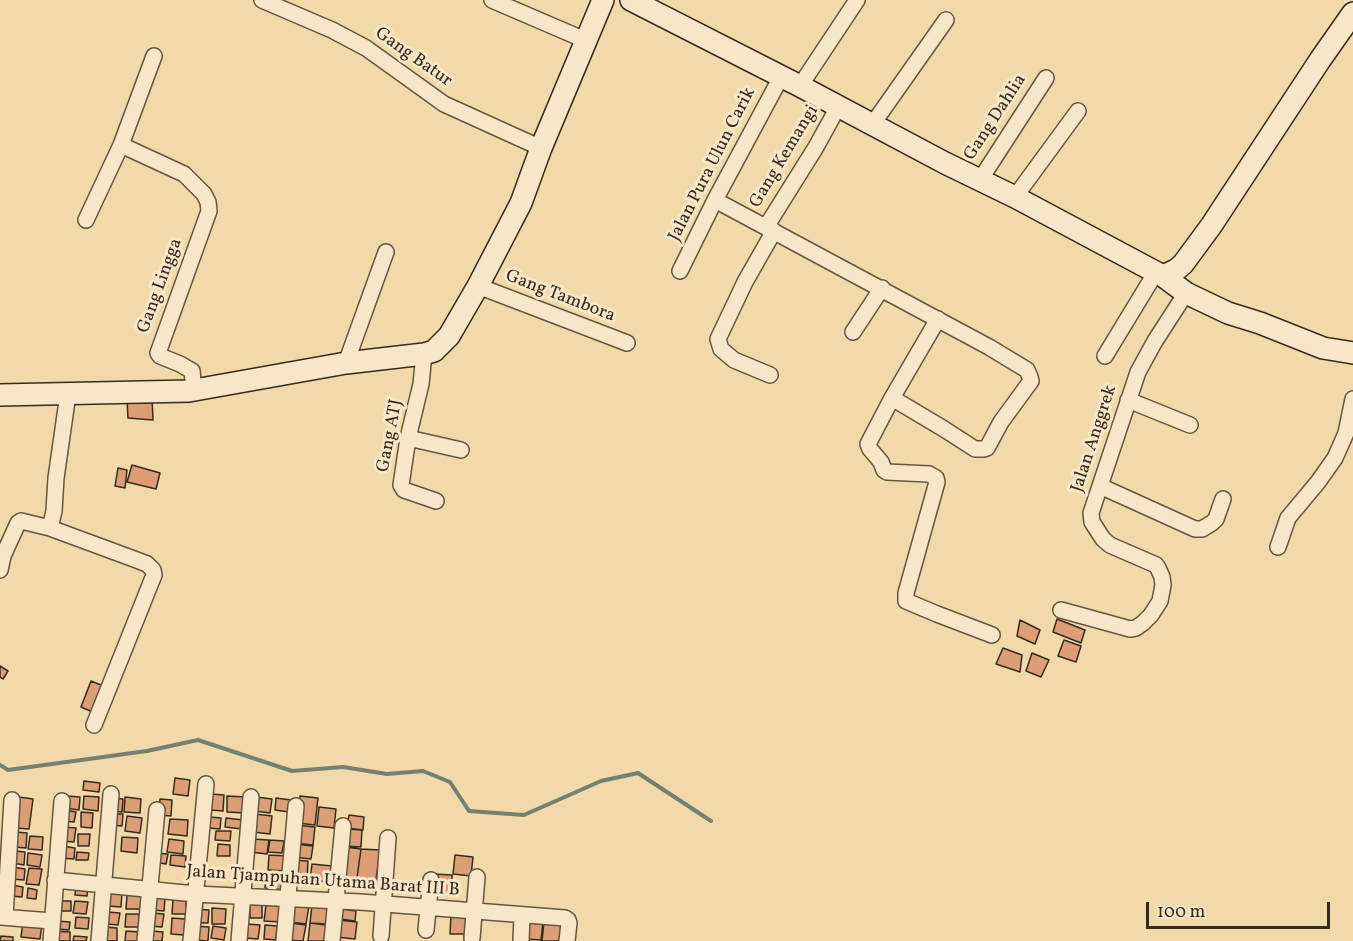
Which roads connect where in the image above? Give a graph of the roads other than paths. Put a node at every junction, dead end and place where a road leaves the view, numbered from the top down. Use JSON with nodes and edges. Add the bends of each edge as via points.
{"nodes":[{"id":1,"x":262,"y":0,"type":"edge"},
{"id":2,"x":492,"y":0,"type":"edge"},
{"id":3,"x":603,"y":0,"type":"edge"},
{"id":4,"x":631,"y":0,"type":"edge"},
{"id":5,"x":856,"y":0,"type":"edge"},
{"id":6,"x":1353,"y":13,"type":"edge"},
{"id":7,"x":946,"y":20,"type":"dead end"},
{"id":8,"x":585,"y":40,"type":"junction"},
{"id":9,"x":154,"y":56,"type":"dead end"},
{"id":10,"x":1046,"y":78,"type":"dead end"},
{"id":11,"x":790,"y":81,"type":"junction"},
{"id":12,"x":838,"y":107,"type":"junction"},
{"id":13,"x":1078,"y":111,"type":"dead end"},
{"id":14,"x":872,"y":125,"type":"junction"},
{"id":15,"x":121,"y":145,"type":"junction"},
{"id":16,"x":541,"y":148,"type":"junction"},
{"id":17,"x":980,"y":180,"type":"junction"},
{"id":18,"x":1015,"y":197,"type":"junction"},
{"id":19,"x":715,"y":200,"type":"junction"},
{"id":20,"x":86,"y":220,"type":"dead end"},
{"id":21,"x":770,"y":229,"type":"junction"},
{"id":22,"x":386,"y":252,"type":"dead end"},
{"id":23,"x":680,"y":271,"type":"dead end"},
{"id":24,"x":1159,"y":274,"type":"junction"},
{"id":25,"x":478,"y":286,"type":"junction"},
{"id":26,"x":882,"y":288,"type":"junction"},
{"id":27,"x":1186,"y":293,"type":"junction"},
{"id":28,"x":938,"y":319,"type":"junction"},
{"id":29,"x":854,"y":332,"type":"dead end"},
{"id":30,"x":627,"y":343,"type":"dead end"},
{"id":31,"x":1353,"y":352,"type":"edge"},
{"id":32,"x":424,"y":354,"type":"junction"},
{"id":33,"x":1105,"y":356,"type":"dead end"},
{"id":34,"x":348,"y":358,"type":"junction"},
{"id":35,"x":770,"y":375,"type":"dead end"},
{"id":36,"x":194,"y":390,"type":"junction"},
{"id":37,"x":69,"y":394,"type":"junction"},
{"id":38,"x":0,"y":395,"type":"edge"},
{"id":39,"x":892,"y":398,"type":"junction"},
{"id":40,"x":1353,"y":399,"type":"edge"},
{"id":41,"x":1128,"y":400,"type":"junction"},
{"id":42,"x":1190,"y":424,"type":"dead end"},
{"id":43,"x":408,"y":438,"type":"junction"},
{"id":44,"x":460,"y":450,"type":"dead end"},
{"id":45,"x":1100,"y":486,"type":"junction"},
{"id":46,"x":1223,"y":498,"type":"dead end"},
{"id":47,"x":436,"y":501,"type":"dead end"},
{"id":48,"x":50,"y":528,"type":"junction"},
{"id":49,"x":1278,"y":547,"type":"dead end"},
{"id":50,"x":0,"y":570,"type":"edge"},
{"id":51,"x":1061,"y":610,"type":"dead end"},
{"id":52,"x":992,"y":635,"type":"dead end"},
{"id":53,"x":94,"y":725,"type":"dead end"},
{"id":54,"x":206,"y":784,"type":"dead end"},
{"id":55,"x":111,"y":794,"type":"dead end"},
{"id":56,"x":251,"y":796,"type":"dead end"},
{"id":57,"x":12,"y":800,"type":"dead end"},
{"id":58,"x":62,"y":801,"type":"dead end"},
{"id":59,"x":296,"y":806,"type":"dead end"},
{"id":60,"x":157,"y":810,"type":"dead end"},
{"id":61,"x":343,"y":825,"type":"dead end"},
{"id":62,"x":388,"y":838,"type":"dead end"},
{"id":63,"x":477,"y":877,"type":"dead end"},
{"id":64,"x":55,"y":880,"type":"junction"},
{"id":65,"x":431,"y":880,"type":"dead end"},
{"id":66,"x":104,"y":884,"type":"junction"},
{"id":67,"x":149,"y":889,"type":"junction"},
{"id":68,"x":195,"y":894,"type":"junction"},
{"id":69,"x":242,"y":897,"type":"junction"},
{"id":70,"x":287,"y":899,"type":"junction"},
{"id":71,"x":337,"y":901,"type":"junction"},
{"id":72,"x":383,"y":904,"type":"junction"},
{"id":73,"x":428,"y":908,"type":"junction"},
{"id":74,"x":474,"y":912,"type":"junction"},
{"id":75,"x":522,"y":915,"type":"junction"},
{"id":76,"x":2,"y":917,"type":"edge"},
{"id":77,"x":52,"y":921,"type":"junction"},
{"id":78,"x":426,"y":930,"type":"dead end"},
{"id":79,"x":381,"y":936,"type":"dead end"},
{"id":80,"x":472,"y":938,"type":"dead end"},
{"id":81,"x":51,"y":941,"type":"edge"},
{"id":82,"x":99,"y":941,"type":"edge"},
{"id":83,"x":145,"y":941,"type":"edge"},
{"id":84,"x":191,"y":941,"type":"edge"},
{"id":85,"x":239,"y":941,"type":"edge"},
{"id":86,"x":284,"y":941,"type":"edge"},
{"id":87,"x":332,"y":941,"type":"edge"},
{"id":88,"x":521,"y":941,"type":"edge"},
{"id":89,"x":567,"y":941,"type":"edge"}],
"edges":[{"from":1,"to":16,"type":"street","name":"Gang Batur","via":[[366,48],[444,104]]},
{"from":2,"to":8,"type":"street"},
{"from":3,"to":8,"type":"street"},
{"from":4,"to":11,"type":"street"},
{"from":5,"to":11,"type":"street","name":"Jalan Pura Ulun Carik"},
{"from":6,"to":24,"type":"street","via":[[1183,264]]},
{"from":7,"to":14,"type":"street"},
{"from":8,"to":16,"type":"street"},
{"from":9,"to":15,"type":"street"},
{"from":10,"to":17,"type":"street","name":"Gang Dahlia"},
{"from":11,"to":12,"type":"street"},
{"from":11,"to":19,"type":"street","name":"Jalan Pura Ulun Carik"},
{"from":12,"to":14,"type":"street"},
{"from":12,"to":21,"type":"street","name":"Gang Kemangi"},
{"from":13,"to":18,"type":"street"},
{"from":14,"to":17,"type":"street"},
{"from":15,"to":20,"type":"street"},
{"from":15,"to":36,"type":"street","name":"Gang Lingga","via":[[184,174],[206,197],[209,211],[158,352],[192,370]]},
{"from":16,"to":25,"type":"street","via":[[521,203]]},
{"from":17,"to":18,"type":"street"},
{"from":18,"to":24,"type":"street"},
{"from":19,"to":21,"type":"street"},
{"from":19,"to":23,"type":"street","name":"Jalan Pura Ulun Carik"},
{"from":21,"to":26,"type":"street"},
{"from":21,"to":35,"type":"street","name":"Gang Kemangi","via":[[718,339],[721,349],[734,360]]},
{"from":22,"to":34,"type":"street"},
{"from":24,"to":27,"type":"street"},
{"from":24,"to":33,"type":"street"},
{"from":25,"to":30,"type":"street","name":"Gang Tambora"},
{"from":25,"to":32,"type":"street","via":[[448,336],[434,351]]},
{"from":26,"to":28,"type":"street"},
{"from":26,"to":29,"type":"street"},
{"from":27,"to":31,"type":"street","via":[[1323,348]]},
{"from":27,"to":41,"type":"street","name":"Jalan Anggrek","via":[[1138,372]]},
{"from":28,"to":39,"type":"street"},
{"from":28,"to":39,"type":"street","via":[[1022,367],[1030,381],[984,449],[975,449]]},
{"from":32,"to":34,"type":"street"},
{"from":32,"to":43,"type":"street","name":"Gang ATJ","via":[[422,384]]},
{"from":34,"to":36,"type":"street"},
{"from":36,"to":37,"type":"street"},
{"from":37,"to":38,"type":"street"},
{"from":37,"to":48,"type":"street"},
{"from":39,"to":52,"type":"street","via":[[868,441],[870,449],[887,472],[932,475],[937,482],[905,600]]},
{"from":40,"to":49,"type":"street","via":[[1346,433],[1335,458],[1287,518]]},
{"from":41,"to":42,"type":"street"},
{"from":41,"to":45,"type":"street","name":"Jalan Anggrek"},
{"from":43,"to":44,"type":"street"},
{"from":43,"to":47,"type":"street","name":"Gang ATJ","via":[[402,487]]},
{"from":45,"to":46,"type":"street","via":[[1195,529],[1202,529],[1216,519]]},
{"from":45,"to":51,"type":"street","name":"Jalan Anggrek","via":[[1092,522],[1110,545],[1156,565],[1163,585],[1160,601],[1143,623],[1130,629]]},
{"from":48,"to":50,"type":"street","via":[[18,522]]},
{"from":48,"to":53,"type":"street","via":[[147,564],[153,570]]},
{"from":54,"to":68,"type":"street"},
{"from":55,"to":66,"type":"street"},
{"from":56,"to":69,"type":"street"},
{"from":57,"to":76,"type":"street"},
{"from":58,"to":64,"type":"street"},
{"from":59,"to":70,"type":"street"},
{"from":60,"to":67,"type":"street"},
{"from":61,"to":71,"type":"street"},
{"from":62,"to":72,"type":"street"},
{"from":63,"to":74,"type":"street"},
{"from":64,"to":66,"type":"street","name":"Jalan Tjampuhan Utama Barat III B"},
{"from":64,"to":77,"type":"street"},
{"from":65,"to":73,"type":"street"},
{"from":66,"to":67,"type":"street","name":"Jalan Tjampuhan Utama Barat III B"},
{"from":66,"to":82,"type":"street"},
{"from":67,"to":68,"type":"street","name":"Jalan Tjampuhan Utama Barat III B"},
{"from":67,"to":83,"type":"street"},
{"from":68,"to":69,"type":"street","name":"Jalan Tjampuhan Utama Barat III B"},
{"from":68,"to":84,"type":"street"},
{"from":69,"to":70,"type":"street","name":"Jalan Tjampuhan Utama Barat III B"},
{"from":69,"to":85,"type":"street"},
{"from":70,"to":71,"type":"street","name":"Jalan Tjampuhan Utama Barat III B"},
{"from":70,"to":86,"type":"street"},
{"from":71,"to":72,"type":"street","name":"Jalan Tjampuhan Utama Barat III B"},
{"from":71,"to":87,"type":"street"},
{"from":72,"to":73,"type":"street","name":"Jalan Tjampuhan Utama Barat III B"},
{"from":72,"to":79,"type":"street"},
{"from":73,"to":74,"type":"street","name":"Jalan Tjampuhan Utama Barat III B"},
{"from":73,"to":78,"type":"street"},
{"from":74,"to":75,"type":"street","name":"Jalan Tjampuhan Utama Barat III B"},
{"from":74,"to":80,"type":"street"},
{"from":75,"to":88,"type":"street"},
{"from":75,"to":89,"type":"street","name":"Jalan Tjampuhan Utama Barat III B","via":[[565,918],[569,924]]},
{"from":76,"to":77,"type":"street"},
{"from":77,"to":81,"type":"street"}]}
